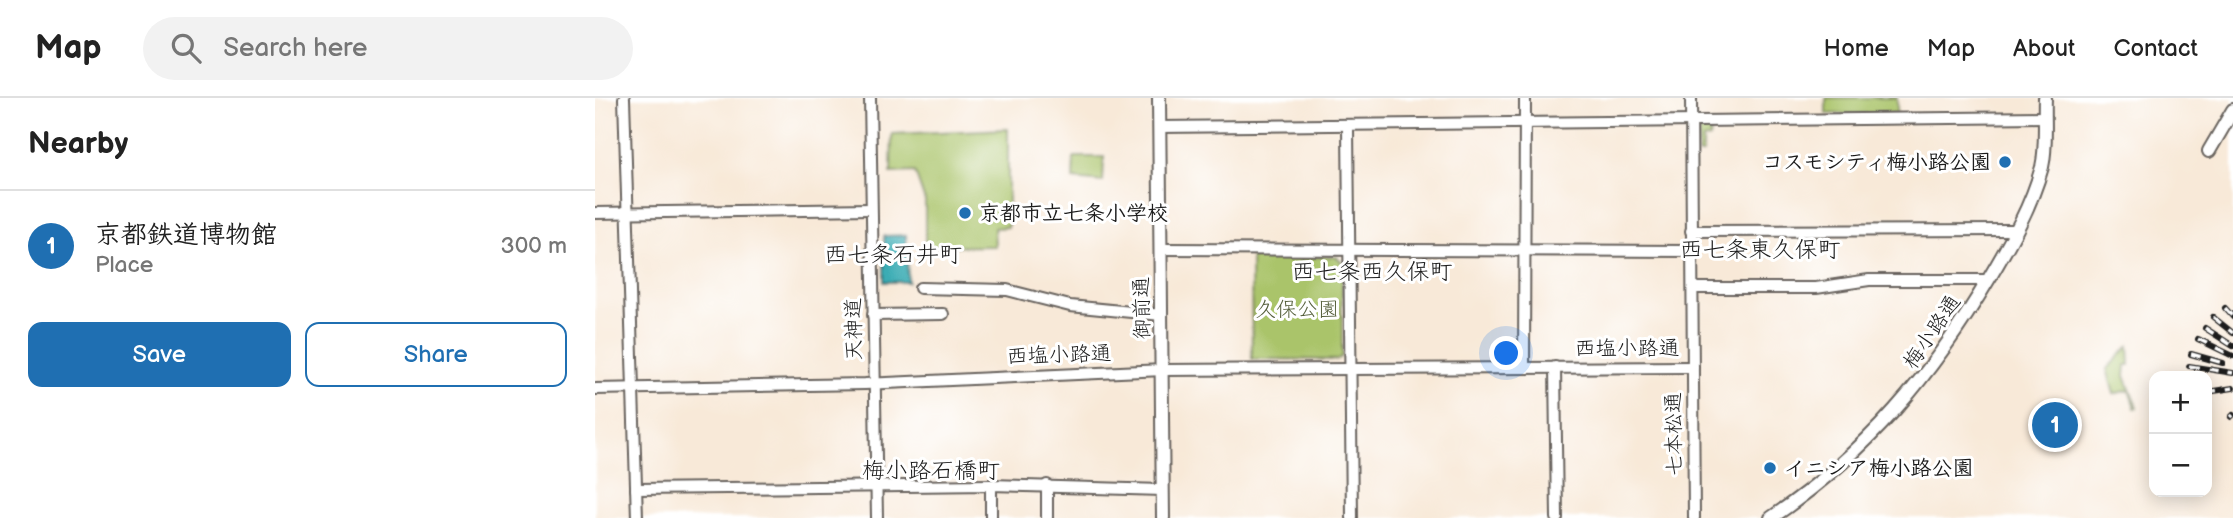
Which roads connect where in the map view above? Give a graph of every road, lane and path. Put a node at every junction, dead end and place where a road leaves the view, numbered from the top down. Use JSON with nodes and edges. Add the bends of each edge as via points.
{"nodes":[{"id":1,"x":625,"y":98,"type":"edge"},
{"id":2,"x":870,"y":98,"type":"edge"},
{"id":3,"x":1159,"y":98,"type":"edge"},
{"id":4,"x":1525,"y":98,"type":"edge"},
{"id":5,"x":1691,"y":98,"type":"edge"},
{"id":6,"x":2045,"y":98,"type":"edge"},
{"id":7,"x":2233,"y":110,"type":"edge"},
{"id":8,"x":2045,"y":117,"type":"junction"},
{"id":9,"x":1692,"y":121,"type":"junction"},
{"id":10,"x":1525,"y":125,"type":"junction"},
{"id":11,"x":1159,"y":127,"type":"junction"},
{"id":12,"x":1348,"y":127,"type":"junction"},
{"id":13,"x":2209,"y":151,"type":"dead end"},
{"id":14,"x":870,"y":209,"type":"junction"},
{"id":15,"x":627,"y":213,"type":"junction"},
{"id":16,"x":595,"y":214,"type":"edge"},
{"id":17,"x":2017,"y":230,"type":"junction"},
{"id":18,"x":1691,"y":231,"type":"junction"},
{"id":19,"x":1161,"y":250,"type":"junction"},
{"id":20,"x":1347,"y":251,"type":"junction"},
{"id":21,"x":1693,"y":251,"type":"junction"},
{"id":22,"x":1525,"y":252,"type":"junction"},
{"id":23,"x":1988,"y":280,"type":"junction"},
{"id":24,"x":920,"y":288,"type":"dead end"},
{"id":25,"x":1694,"y":288,"type":"junction"},
{"id":26,"x":943,"y":314,"type":"dead end"},
{"id":27,"x":873,"y":315,"type":"junction"},
{"id":28,"x":1162,"y":315,"type":"junction"},
{"id":29,"x":1524,"y":367,"type":"junction"},
{"id":30,"x":1555,"y":367,"type":"junction"},
{"id":31,"x":1693,"y":367,"type":"junction"},
{"id":32,"x":1353,"y":369,"type":"junction"},
{"id":33,"x":1163,"y":370,"type":"junction"},
{"id":34,"x":875,"y":384,"type":"junction"},
{"id":35,"x":633,"y":388,"type":"junction"},
{"id":36,"x":595,"y":389,"type":"edge"},
{"id":37,"x":876,"y":485,"type":"junction"},
{"id":38,"x":991,"y":485,"type":"junction"},
{"id":39,"x":1047,"y":485,"type":"junction"},
{"id":40,"x":636,"y":489,"type":"junction"},
{"id":41,"x":1163,"y":490,"type":"junction"},
{"id":42,"x":637,"y":518,"type":"edge"},
{"id":43,"x":877,"y":518,"type":"edge"},
{"id":44,"x":991,"y":518,"type":"edge"},
{"id":45,"x":1047,"y":518,"type":"edge"},
{"id":46,"x":1163,"y":518,"type":"edge"},
{"id":47,"x":1352,"y":518,"type":"edge"},
{"id":48,"x":1557,"y":518,"type":"edge"},
{"id":49,"x":1694,"y":518,"type":"edge"},
{"id":50,"x":1771,"y":518,"type":"edge"}],
"edges":[{"from":1,"to":15,"type":"street"},
{"from":2,"to":14,"type":"street","name":"天神道"},
{"from":3,"to":11,"type":"street","name":"御前通"},
{"from":4,"to":10,"type":"street"},
{"from":5,"to":9,"type":"street","name":"七本松通"},
{"from":6,"to":8,"type":"street","name":"梅小路通"},
{"from":7,"to":13,"type":"street"},
{"from":8,"to":9,"type":"street"},
{"from":8,"to":17,"type":"street","name":"梅小路通","via":[[2043,164]]},
{"from":9,"to":10,"type":"street"},
{"from":9,"to":18,"type":"street","name":"七本松通"},
{"from":10,"to":12,"type":"street"},
{"from":10,"to":22,"type":"street"},
{"from":11,"to":12,"type":"street"},
{"from":11,"to":19,"type":"street","name":"御前通"},
{"from":12,"to":20,"type":"street"},
{"from":14,"to":15,"type":"street"},
{"from":14,"to":27,"type":"street","name":"天神道"},
{"from":15,"to":16,"type":"street"},
{"from":15,"to":35,"type":"street"},
{"from":17,"to":18,"type":"street"},
{"from":17,"to":23,"type":"street","name":"梅小路通"},
{"from":18,"to":21,"type":"street","name":"七本松通"},
{"from":19,"to":20,"type":"street"},
{"from":19,"to":28,"type":"street","name":"御前通"},
{"from":20,"to":22,"type":"street"},
{"from":20,"to":32,"type":"street"},
{"from":21,"to":22,"type":"street"},
{"from":21,"to":25,"type":"street","name":"七本松通"},
{"from":22,"to":29,"type":"street"},
{"from":23,"to":25,"type":"street"},
{"from":23,"to":50,"type":"street","name":"梅小路通","via":[[1910,395],[1824,478]]},
{"from":24,"to":28,"type":"street","via":[[1007,290],[1070,306]]},
{"from":25,"to":31,"type":"street","name":"七本松通"},
{"from":26,"to":27,"type":"street"},
{"from":27,"to":34,"type":"street","name":"天神道"},
{"from":28,"to":33,"type":"street","name":"御前通"},
{"from":29,"to":30,"type":"street","name":"西塩小路通"},
{"from":29,"to":32,"type":"street","name":"西塩小路通"},
{"from":30,"to":31,"type":"street","name":"西塩小路通"},
{"from":30,"to":48,"type":"street"},
{"from":31,"to":49,"type":"street","name":"七本松通"},
{"from":32,"to":33,"type":"street","name":"西塩小路通"},
{"from":32,"to":47,"type":"street"},
{"from":33,"to":34,"type":"street","name":"西塩小路通"},
{"from":33,"to":41,"type":"street","name":"御前通"},
{"from":34,"to":35,"type":"street","name":"西塩小路通"},
{"from":34,"to":37,"type":"street","name":"天神道"},
{"from":35,"to":36,"type":"street","name":"西塩小路通"},
{"from":35,"to":40,"type":"street"},
{"from":37,"to":38,"type":"street"},
{"from":37,"to":40,"type":"street"},
{"from":37,"to":43,"type":"street","name":"天神道"},
{"from":38,"to":39,"type":"street"},
{"from":38,"to":44,"type":"street"},
{"from":39,"to":41,"type":"street"},
{"from":39,"to":45,"type":"street"},
{"from":40,"to":42,"type":"street"},
{"from":41,"to":46,"type":"street","name":"御前通"}]}
